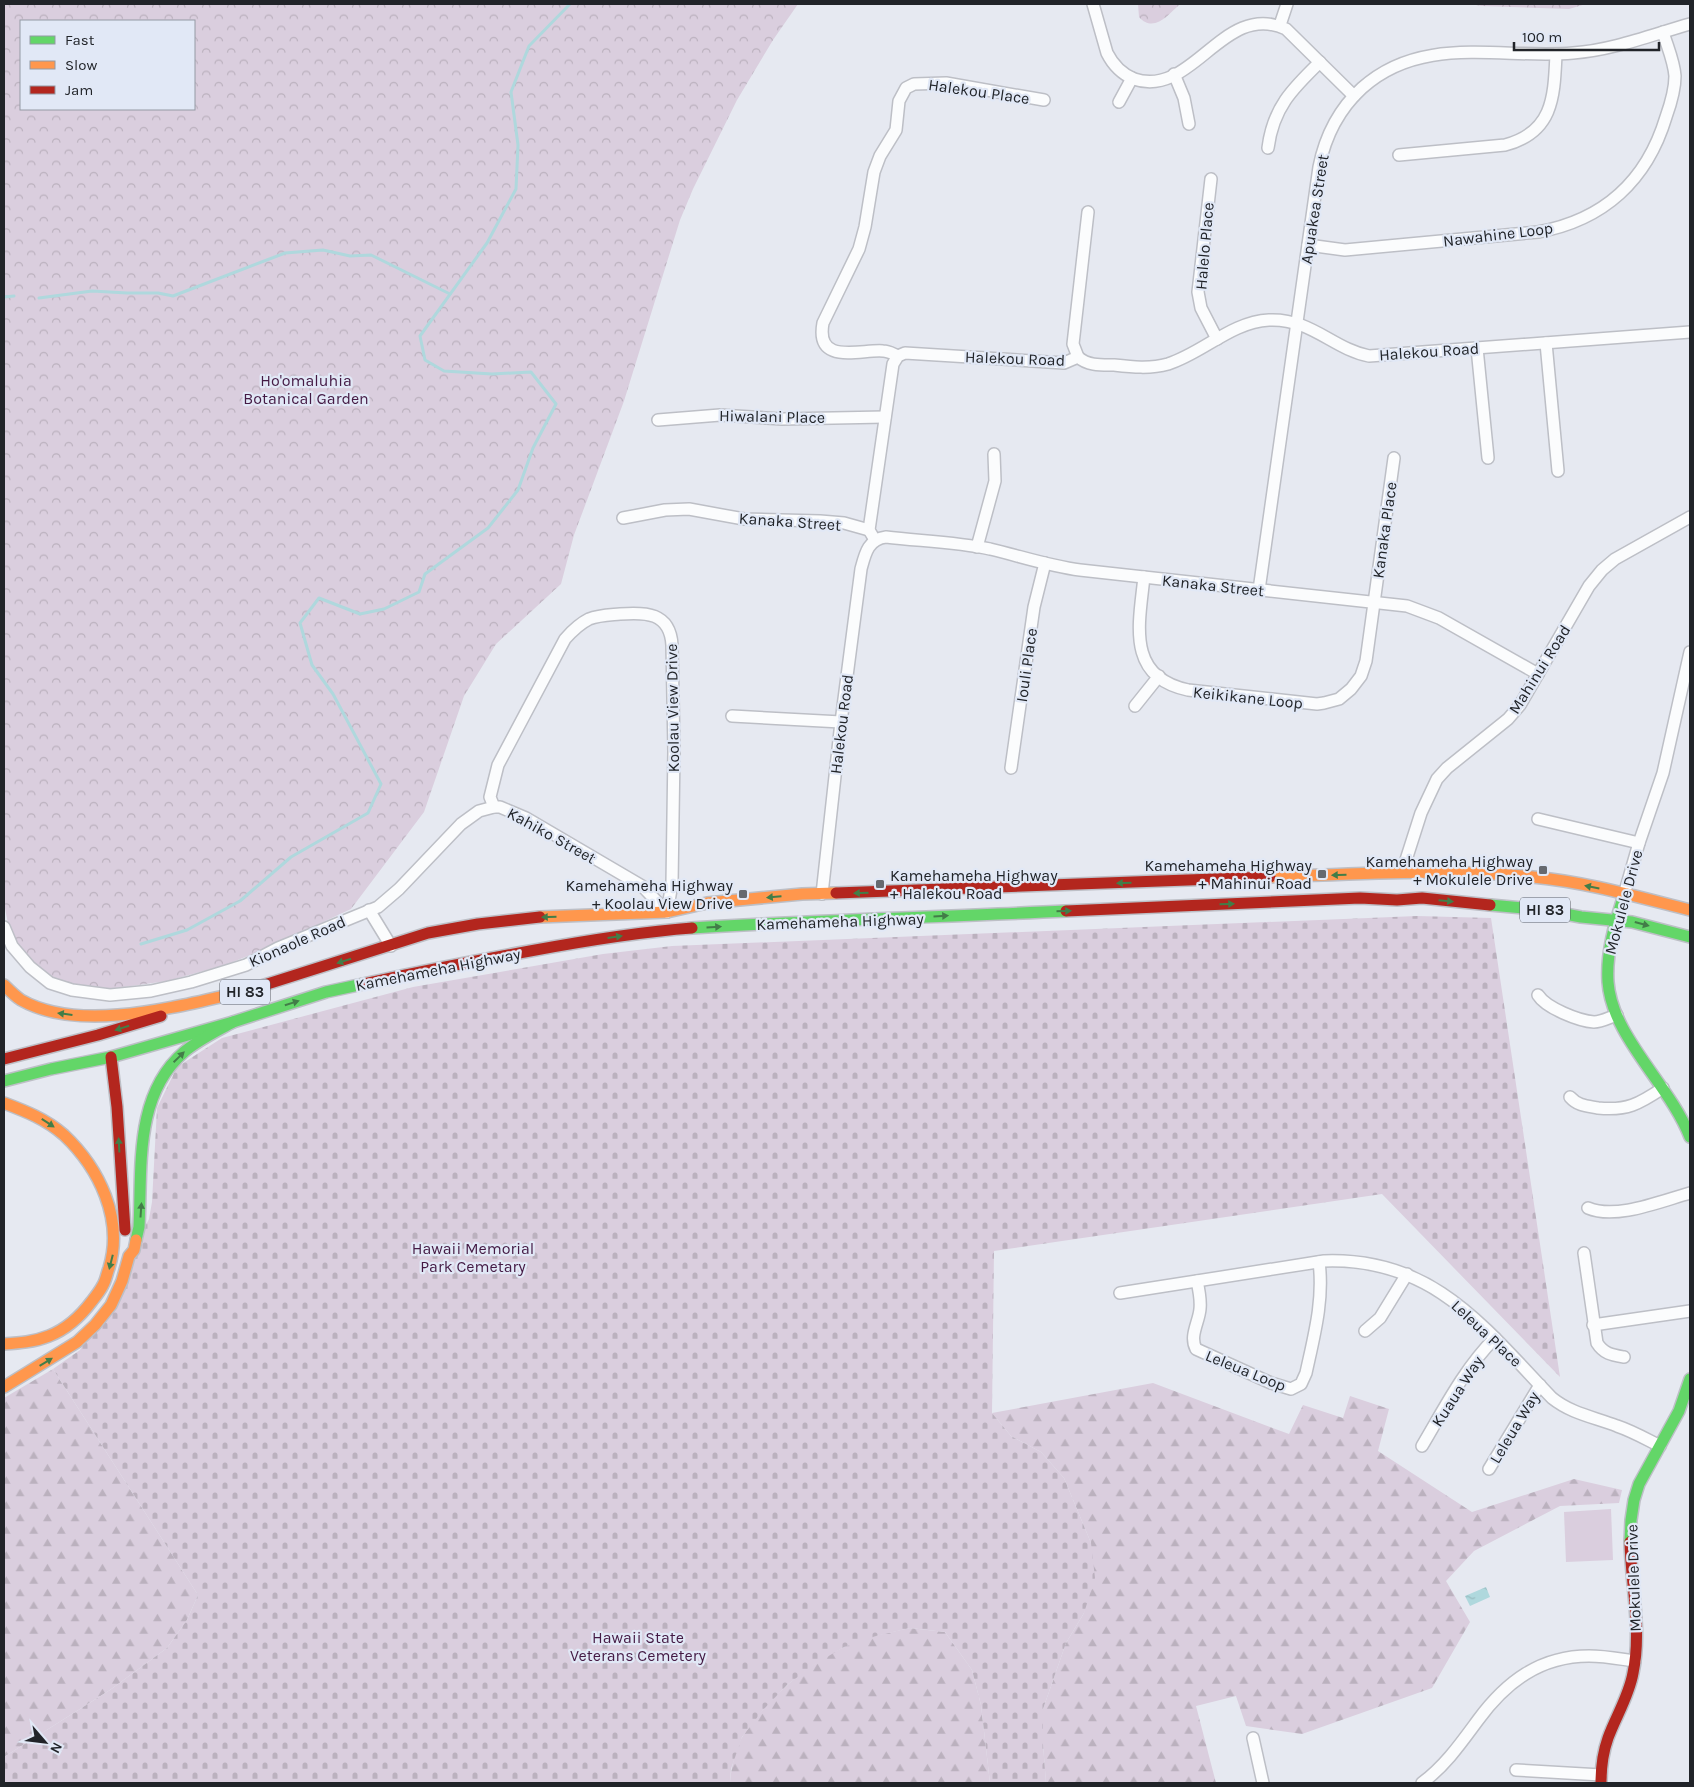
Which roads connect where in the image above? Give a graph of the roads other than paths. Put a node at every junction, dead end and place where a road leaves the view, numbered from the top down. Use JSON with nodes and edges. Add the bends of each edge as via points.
{"nodes":[{"id":1,"x":1093,"y":4,"type":"edge"},
{"id":2,"x":1287,"y":4,"type":"edge"},
{"id":3,"x":1690,"y":24,"type":"edge"},
{"id":4,"x":1280,"y":25,"type":"junction"},
{"id":5,"x":1662,"y":32,"type":"junction"},
{"id":6,"x":1556,"y":54,"type":"junction"},
{"id":7,"x":1320,"y":62,"type":"junction"},
{"id":8,"x":1174,"y":74,"type":"junction"},
{"id":9,"x":1132,"y":78,"type":"junction"},
{"id":10,"x":1354,"y":96,"type":"junction"},
{"id":11,"x":1044,"y":100,"type":"dead end"},
{"id":12,"x":1119,"y":102,"type":"dead end"},
{"id":13,"x":1188,"y":124,"type":"dead end"},
{"id":14,"x":1268,"y":148,"type":"dead end"},
{"id":15,"x":1399,"y":155,"type":"dead end"},
{"id":16,"x":1211,"y":179,"type":"dead end"},
{"id":17,"x":1088,"y":212,"type":"dead end"},
{"id":18,"x":1308,"y":245,"type":"junction"},
{"id":19,"x":1297,"y":323,"type":"junction"},
{"id":20,"x":1690,"y":332,"type":"edge"},
{"id":21,"x":1217,"y":339,"type":"junction"},
{"id":22,"x":1546,"y":343,"type":"junction"},
{"id":23,"x":1477,"y":348,"type":"junction"},
{"id":24,"x":898,"y":356,"type":"junction"},
{"id":25,"x":1078,"y":357,"type":"junction"},
{"id":26,"x":885,"y":417,"type":"junction"},
{"id":27,"x":658,"y":420,"type":"dead end"},
{"id":28,"x":994,"y":454,"type":"dead end"},
{"id":29,"x":1394,"y":458,"type":"dead end"},
{"id":30,"x":1488,"y":458,"type":"dead end"},
{"id":31,"x":1558,"y":470,"type":"dead end"},
{"id":32,"x":1690,"y":517,"type":"edge"},
{"id":33,"x":623,"y":518,"type":"dead end"},
{"id":34,"x":869,"y":530,"type":"junction"},
{"id":35,"x":875,"y":540,"type":"junction"},
{"id":36,"x":977,"y":547,"type":"junction"},
{"id":37,"x":1045,"y":564,"type":"junction"},
{"id":38,"x":1144,"y":577,"type":"junction"},
{"id":39,"x":1259,"y":590,"type":"junction"},
{"id":40,"x":1374,"y":602,"type":"junction"},
{"id":41,"x":1690,"y":652,"type":"edge"},
{"id":42,"x":1538,"y":674,"type":"junction"},
{"id":43,"x":1158,"y":676,"type":"junction"},
{"id":44,"x":1135,"y":706,"type":"dead end"},
{"id":45,"x":732,"y":716,"type":"dead end"},
{"id":46,"x":840,"y":722,"type":"junction"},
{"id":47,"x":1011,"y":768,"type":"dead end"},
{"id":48,"x":494,"y":807,"type":"junction"},
{"id":49,"x":1538,"y":819,"type":"dead end"},
{"id":50,"x":1639,"y":843,"type":"junction"},
{"id":51,"x":1401,"y":886,"type":"junction"},
{"id":52,"x":1624,"y":895,"type":"junction"},
{"id":53,"x":1015,"y":900,"type":"junction"},
{"id":54,"x":822,"y":908,"type":"junction"},
{"id":55,"x":369,"y":910,"type":"junction"},
{"id":56,"x":1690,"y":910,"type":"edge"},
{"id":57,"x":667,"y":912,"type":"junction"},
{"id":58,"x":1616,"y":920,"type":"junction"},
{"id":59,"x":4,"y":928,"type":"edge"},
{"id":60,"x":665,"y":930,"type":"junction"},
{"id":61,"x":1690,"y":937,"type":"edge"},
{"id":62,"x":393,"y":961,"type":"junction"},
{"id":63,"x":4,"y":985,"type":"edge"},
{"id":64,"x":251,"y":990,"type":"junction"},
{"id":65,"x":1538,"y":995,"type":"dead end"},
{"id":66,"x":1617,"y":1014,"type":"junction"},
{"id":67,"x":233,"y":1022,"type":"junction"},
{"id":68,"x":104,"y":1046,"type":"junction"},
{"id":69,"x":4,"y":1059,"type":"edge"},
{"id":70,"x":4,"y":1081,"type":"edge"},
{"id":71,"x":1663,"y":1088,"type":"junction"},
{"id":72,"x":1570,"y":1096,"type":"dead end"},
{"id":73,"x":4,"y":1103,"type":"edge"},
{"id":74,"x":1690,"y":1137,"type":"edge"},
{"id":75,"x":1690,"y":1193,"type":"edge"},
{"id":76,"x":1588,"y":1208,"type":"dead end"},
{"id":77,"x":1584,"y":1253,"type":"dead end"},
{"id":78,"x":129,"y":1256,"type":"junction"},
{"id":79,"x":1319,"y":1262,"type":"junction"},
{"id":80,"x":1407,"y":1274,"type":"junction"},
{"id":81,"x":1197,"y":1281,"type":"junction"},
{"id":82,"x":1120,"y":1293,"type":"dead end"},
{"id":83,"x":1690,"y":1311,"type":"edge"},
{"id":84,"x":1593,"y":1325,"type":"junction"},
{"id":85,"x":1365,"y":1331,"type":"dead end"},
{"id":86,"x":1495,"y":1338,"type":"junction"},
{"id":87,"x":4,"y":1344,"type":"edge"},
{"id":88,"x":1624,"y":1357,"type":"dead end"},
{"id":89,"x":1690,"y":1379,"type":"edge"},
{"id":90,"x":1540,"y":1385,"type":"junction"},
{"id":91,"x":4,"y":1387,"type":"edge"},
{"id":92,"x":1422,"y":1446,"type":"dead end"},
{"id":93,"x":1660,"y":1446,"type":"junction"},
{"id":94,"x":1489,"y":1469,"type":"dead end"},
{"id":95,"x":1635,"y":1661,"type":"junction"},
{"id":96,"x":1253,"y":1738,"type":"dead end"},
{"id":97,"x":1516,"y":1770,"type":"dead end"},
{"id":98,"x":1601,"y":1779,"type":"edge"},
{"id":99,"x":1263,"y":1783,"type":"edge"},
{"id":100,"x":1422,"y":1783,"type":"edge"}],
"edges":[{"from":1,"to":9,"type":"street","via":[[1107,54],[1115,66]]},
{"from":2,"to":4,"type":"street"},
{"from":3,"to":5,"type":"street","name":"Apuakea Street"},
{"from":4,"to":7,"type":"street"},
{"from":4,"to":8,"type":"street","via":[[1260,20],[1240,24]]},
{"from":5,"to":6,"type":"street","name":"Apuakea Street","via":[[1602,49]]},
{"from":5,"to":18,"type":"street","name":"Nawahine Loop","via":[[1675,76],[1674,91],[1662,129],[1638,175],[1599,210],[1570,224],[1538,232],[1345,250]]},
{"from":6,"to":10,"type":"street","name":"Apuakea Street","via":[[1450,53],[1424,56],[1388,69]]},
{"from":6,"to":15,"type":"street","via":[[1550,107],[1541,123],[1528,135],[1504,145]]},
{"from":7,"to":10,"type":"street"},
{"from":7,"to":14,"type":"street","via":[[1283,102],[1273,124]]},
{"from":8,"to":9,"type":"street","via":[[1154,81]]},
{"from":8,"to":13,"type":"street","via":[[1184,98]]},
{"from":9,"to":12,"type":"street"},
{"from":10,"to":18,"type":"street","name":"Apuakea Street","via":[[1332,127],[1322,153]]},
{"from":11,"to":24,"type":"street","name":"Halekou Place","via":[[934,82],[914,84],[903,92],[896,130],[874,172],[859,249],[822,329],[824,340],[834,351],[882,350]]},
{"from":16,"to":21,"type":"street","name":"Halelo Place","via":[[1198,292],[1201,308]]},
{"from":17,"to":25,"type":"street","via":[[1073,344]]},
{"from":18,"to":19,"type":"street","name":"Apuakea Street"},
{"from":19,"to":21,"type":"street","name":"Halekou Road","via":[[1279,320],[1258,322]]},
{"from":19,"to":23,"type":"street","name":"Halekou Road","via":[[1369,356]]},
{"from":19,"to":39,"type":"street","name":"Apuakea Street"},
{"from":20,"to":22,"type":"street","name":"Halekou Road"},
{"from":21,"to":25,"type":"street","name":"Halekou Road","via":[[1179,359],[1153,367],[1089,364]]},
{"from":22,"to":23,"type":"street","name":"Halekou Road"},
{"from":22,"to":31,"type":"street"},
{"from":23,"to":30,"type":"street"},
{"from":24,"to":25,"type":"street","name":"Halekou Road","via":[[908,353],[1064,362]]},
{"from":24,"to":26,"type":"street","via":[[893,364]]},
{"from":26,"to":27,"type":"street","name":"Hiwalani Place","via":[[782,419],[699,415]]},
{"from":26,"to":34,"type":"street"},
{"from":28,"to":36,"type":"street","via":[[995,480]]},
{"from":29,"to":40,"type":"street","name":"Kanaka Place"},
{"from":32,"to":42,"type":"street","name":"Mahinui Road","via":[[1615,559],[1602,570],[1589,586]]},
{"from":33,"to":34,"type":"street","name":"Kanaka Street","via":[[689,509],[744,519],[844,523]]},
{"from":34,"to":35,"type":"street"},
{"from":35,"to":36,"type":"street","name":"Kanaka Street","via":[[886,537]]},
{"from":35,"to":46,"type":"street","name":"Halekou Road","via":[[868,547],[861,569]]},
{"from":36,"to":37,"type":"street","name":"Kanaka Street"},
{"from":37,"to":38,"type":"street","name":"Kanaka Street"},
{"from":37,"to":47,"type":"street","name":"Iouli Place","via":[[1034,607]]},
{"from":38,"to":39,"type":"street","name":"Kanaka Street"},
{"from":38,"to":43,"type":"street","name":"Keikikane Loop","via":[[1139,638],[1146,661]]},
{"from":39,"to":40,"type":"street","name":"Kanaka Street"},
{"from":40,"to":42,"type":"street","name":"Kanaka Street","via":[[1407,606],[1429,614]]},
{"from":40,"to":43,"type":"street","name":"Keikikane Loop","via":[[1361,676],[1345,694],[1332,701],[1317,704],[1188,690],[1171,685]]},
{"from":41,"to":50,"type":"street","name":"Mokulele Drive","via":[[1663,773]]},
{"from":42,"to":51,"type":"street","name":"Mahinui Road","via":[[1515,712],[1437,779],[1421,813]]},
{"from":43,"to":44,"type":"street"},
{"from":45,"to":46,"type":"street"},
{"from":46,"to":54,"type":"street","name":"Halekou Road"},
{"from":48,"to":55,"type":"street","name":"Kahiko Street","via":[[479,811],[461,824],[392,896]]},
{"from":48,"to":57,"type":"street","name":"Kahiko Street","via":[[526,818],[642,886]]},
{"from":48,"to":57,"type":"street","name":"Koolau View Drive","via":[[490,797],[498,765],[570,632],[597,616],[638,613],[655,616],[664,623],[672,639],[672,884]]},
{"from":49,"to":50,"type":"street"},
{"from":50,"to":52,"type":"street","name":"Mokulele Drive"},
{"from":52,"to":51,"type":"main road","number":"HI 83","one_way":true,"via":[[1550,879],[1498,875]]},
{"from":51,"to":53,"type":"main road","number":"HI 83","one_way":true},
{"from":53,"to":51,"type":"main road","name":"Kamehameha Highway","number":"HI 83","one_way":true,"via":[[1360,898]]},
{"from":51,"to":58,"type":"main road","name":"Kamehameha Highway","number":"HI 83","one_way":true,"via":[[1422,898]]},
{"from":52,"to":56,"type":"main road","number":"HI 83"},
{"from":52,"to":58,"type":"main road","name":"Mokulele Drive"},
{"from":53,"to":54,"type":"main road","number":"HI 83","one_way":true},
{"from":54,"to":53,"type":"main road","name":"Kamehameha Highway","number":"HI 83","one_way":true},
{"from":54,"to":57,"type":"main road","number":"HI 83","one_way":true,"via":[[802,894],[708,903]]},
{"from":60,"to":54,"type":"main road","name":"Kamehameha Highway","number":"HI 83","one_way":true,"via":[[766,923]]},
{"from":55,"to":59,"type":"street","name":"Kionaole Road","via":[[246,965],[151,991],[110,995],[72,990],[50,982],[30,967],[12,946]]},
{"from":55,"to":62,"type":"street"},
{"from":57,"to":60,"type":"main road"},
{"from":57,"to":62,"type":"main road","name":"Kamehameha Highway","number":"HI 83","one_way":true,"via":[[533,917],[478,924],[428,934]]},
{"from":58,"to":61,"type":"main road","name":"Kamehameha Highway","number":"HI 83","one_way":true},
{"from":58,"to":66,"type":"main road","name":"Mokulele Drive","via":[[1607,974]]},
{"from":62,"to":60,"type":"main road","name":"Kamehameha Highway","number":"HI 83","one_way":true},
{"from":62,"to":64,"type":"main road","name":"Kamehameha Highway","number":"HI 83","one_way":true},
{"from":67,"to":62,"type":"main road","name":"Kamehameha Highway","number":"HI 83","one_way":true,"via":[[326,992]]},
{"from":64,"to":63,"type":"main road","one_way":true,"via":[[105,1016],[46,1011],[22,1001]]},
{"from":64,"to":68,"type":"main road","name":"Kamehameha Highway","number":"HI 83","one_way":true},
{"from":65,"to":66,"type":"street","via":[[1552,1008],[1588,1021],[1599,1021]]},
{"from":66,"to":71,"type":"main road","name":"Mokulele Drive"},
{"from":67,"to":68,"type":"main road","name":"Kamehameha Highway","number":"HI 83"},
{"from":78,"to":67,"type":"main road","one_way":true,"via":[[134,1250],[139,1227],[144,1127],[154,1092],[168,1068],[184,1052]]},
{"from":68,"to":69,"type":"main road","name":"Kamehameha Highway","number":"HI 83"},
{"from":68,"to":70,"type":"main road","name":"Kamehameha Highway","number":"HI 83","via":[[52,1069]]},
{"from":78,"to":68,"type":"main road","one_way":true,"via":[[124,1249],[117,1108]]},
{"from":71,"to":72,"type":"street","via":[[1640,1103],[1619,1109],[1585,1106]]},
{"from":71,"to":74,"type":"main road","name":"Mokulele Drive"},
{"from":73,"to":87,"type":"main road","one_way":true,"via":[[44,1120],[83,1155],[98,1178],[114,1229],[113,1254],[106,1278],[95,1299],[78,1317],[42,1338]]},
{"from":75,"to":76,"type":"street","via":[[1619,1211],[1602,1212]]},
{"from":77,"to":84,"type":"street"},
{"from":91,"to":78,"type":"main road","one_way":true,"via":[[67,1349],[95,1325],[117,1293]]},
{"from":79,"to":80,"type":"street","name":"Leleua Place","via":[[1357,1262]]},
{"from":79,"to":81,"type":"street","name":"Leleua Place"},
{"from":79,"to":81,"type":"street","name":"Leleua Loop","via":[[1320,1302],[1306,1373],[1301,1384],[1291,1389],[1196,1349],[1193,1337],[1201,1305]]},
{"from":80,"to":85,"type":"street","via":[[1380,1318]]},
{"from":80,"to":86,"type":"street","name":"Leleua Place","via":[[1455,1301]]},
{"from":81,"to":82,"type":"street","name":"Leleua Place"},
{"from":83,"to":84,"type":"street"},
{"from":84,"to":88,"type":"street","via":[[1602,1350]]},
{"from":86,"to":90,"type":"street","name":"Leleua Place"},
{"from":86,"to":92,"type":"street","name":"Kuaua Way","via":[[1461,1380]]},
{"from":89,"to":93,"type":"main road","name":"Mokulele Drive","via":[[1680,1410]]},
{"from":90,"to":93,"type":"street","name":"Leleua Place","via":[[1569,1410],[1617,1426]]},
{"from":90,"to":94,"type":"street","name":"Leleua Way"},
{"from":93,"to":95,"type":"main road","name":"Mokulele Drive","via":[[1642,1477],[1632,1512],[1630,1538]]},
{"from":95,"to":98,"type":"main road","name":"Mokulele Drive","via":[[1630,1688],[1607,1743]]},
{"from":95,"to":100,"type":"street","via":[[1601,1656],[1574,1657],[1526,1673],[1496,1697],[1451,1756]]},
{"from":96,"to":99,"type":"street"},
{"from":97,"to":98,"type":"street"}]}
